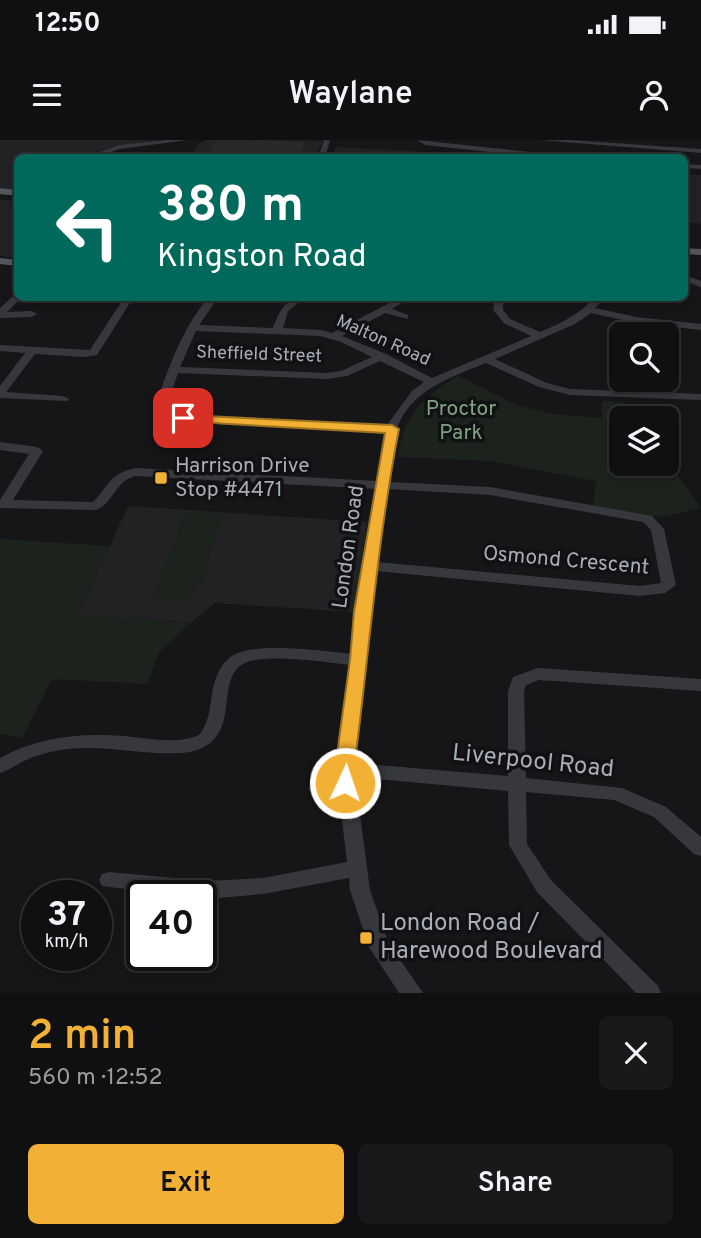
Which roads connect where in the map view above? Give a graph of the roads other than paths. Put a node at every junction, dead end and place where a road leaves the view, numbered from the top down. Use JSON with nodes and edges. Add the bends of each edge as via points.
{"nodes":[{"id":1,"x":185,"y":140,"type":"edge"},
{"id":2,"x":420,"y":140,"type":"edge"},
{"id":3,"x":542,"y":140,"type":"edge"},
{"id":4,"x":605,"y":142,"type":"edge"},
{"id":5,"x":701,"y":151,"type":"edge"},
{"id":6,"x":97,"y":154,"type":"edge"},
{"id":7,"x":530,"y":154,"type":"edge"},
{"id":8,"x":690,"y":279,"type":"dead end"},
{"id":9,"x":701,"y":285,"type":"edge"},
{"id":10,"x":14,"y":299,"type":"edge"},
{"id":11,"x":126,"y":301,"type":"edge"},
{"id":12,"x":211,"y":301,"type":"edge"},
{"id":13,"x":296,"y":301,"type":"edge"},
{"id":14,"x":399,"y":301,"type":"edge"},
{"id":15,"x":499,"y":301,"type":"edge"},
{"id":16,"x":596,"y":301,"type":"edge"},
{"id":17,"x":383,"y":309,"type":"junction"},
{"id":18,"x":589,"y":310,"type":"junction"},
{"id":19,"x":32,"y":314,"type":"dead end"},
{"id":20,"x":0,"y":315,"type":"edge"},
{"id":21,"x":405,"y":317,"type":"dead end"},
{"id":22,"x":701,"y":327,"type":"edge"},
{"id":23,"x":194,"y":328,"type":"junction"},
{"id":24,"x":277,"y":331,"type":"junction"},
{"id":25,"x":334,"y":336,"type":"junction"},
{"id":26,"x":540,"y":336,"type":"junction"},
{"id":27,"x":0,"y":348,"type":"edge"},
{"id":28,"x":32,"y":351,"type":"junction"},
{"id":29,"x":382,"y":356,"type":"junction"},
{"id":30,"x":485,"y":358,"type":"junction"},
{"id":31,"x":173,"y":370,"type":"junction"},
{"id":32,"x":432,"y":382,"type":"junction"},
{"id":33,"x":633,"y":392,"type":"edge"},
{"id":34,"x":0,"y":394,"type":"edge"},
{"id":35,"x":633,"y":395,"type":"junction"},
{"id":36,"x":701,"y":397,"type":"edge"},
{"id":37,"x":63,"y":399,"type":"dead end"},
{"id":38,"x":392,"y":429,"type":"junction"},
{"id":39,"x":0,"y":446,"type":"edge"},
{"id":40,"x":381,"y":487,"type":"junction"},
{"id":41,"x":2,"y":504,"type":"edge"},
{"id":42,"x":370,"y":566,"type":"junction"},
{"id":43,"x":359,"y":660,"type":"junction"},
{"id":44,"x":701,"y":685,"type":"edge"},
{"id":45,"x":0,"y":766,"type":"edge"},
{"id":46,"x":345,"y":769,"type":"junction"},
{"id":47,"x":518,"y":784,"type":"junction"},
{"id":48,"x":700,"y":844,"type":"edge"},
{"id":49,"x":357,"y":868,"type":"junction"},
{"id":50,"x":112,"y":880,"type":"edge"},
{"id":51,"x":407,"y":991,"type":"edge"},
{"id":52,"x":650,"y":993,"type":"edge"}],
"edges":[{"from":1,"to":6,"type":"street"},
{"from":2,"to":7,"type":"street"},
{"from":3,"to":4,"type":"street"},
{"from":4,"to":5,"type":"street"},
{"from":8,"to":9,"type":"street"},
{"from":10,"to":20,"type":"street"},
{"from":11,"to":28,"type":"street","via":[[93,353]]},
{"from":12,"to":23,"type":"street"},
{"from":13,"to":24,"type":"street","via":[[284,310]]},
{"from":14,"to":17,"type":"street"},
{"from":15,"to":26,"type":"street","via":[[498,310],[507,321]]},
{"from":16,"to":18,"type":"street","name":"London Road"},
{"from":17,"to":21,"type":"street"},
{"from":17,"to":25,"type":"street"},
{"from":18,"to":22,"type":"street"},
{"from":18,"to":26,"type":"street","name":"London Road"},
{"from":19,"to":20,"type":"street"},
{"from":23,"to":24,"type":"street","name":"Malton Road"},
{"from":23,"to":31,"type":"street"},
{"from":24,"to":25,"type":"street","name":"Malton Road"},
{"from":25,"to":29,"type":"street","name":"Malton Road"},
{"from":26,"to":30,"type":"street","name":"London Road"},
{"from":27,"to":28,"type":"street"},
{"from":28,"to":34,"type":"street"},
{"from":29,"to":31,"type":"street","name":"Sheffield Street","via":[[343,374],[327,376]]},
{"from":29,"to":32,"type":"street","name":"Malton Road"},
{"from":30,"to":32,"type":"street","name":"London Road"},
{"from":30,"to":35,"type":"street","via":[[542,385],[570,392]]},
{"from":31,"to":38,"type":"street","via":[[160,409],[167,416]]},
{"from":32,"to":38,"type":"street","name":"London Road","via":[[416,393]]},
{"from":33,"to":35,"type":"street"},
{"from":34,"to":37,"type":"street"},
{"from":35,"to":36,"type":"street"},
{"from":38,"to":40,"type":"street","name":"London Road"},
{"from":39,"to":41,"type":"street","via":[[37,451]]},
{"from":40,"to":41,"type":"street","via":[[135,472],[114,480],[96,506]]},
{"from":40,"to":42,"type":"street","name":"London Road"},
{"from":40,"to":42,"type":"street","name":"Osmond Crescent","via":[[490,491],[647,519],[657,528],[669,585],[640,591]]},
{"from":42,"to":43,"type":"street","name":"London Road"},
{"from":43,"to":45,"type":"street","via":[[254,654],[236,660],[226,674],[216,726],[208,738],[195,745],[79,739],[27,751]]},
{"from":43,"to":46,"type":"street","name":"London Road"},
{"from":44,"to":47,"type":"street","via":[[538,674],[519,681]]},
{"from":46,"to":47,"type":"street","name":"Liverpool Road"},
{"from":46,"to":49,"type":"street","name":"London Road"},
{"from":47,"to":48,"type":"street","name":"Liverpool Road","via":[[617,793],[660,813]]},
{"from":47,"to":52,"type":"street","via":[[518,845],[544,886]]},
{"from":49,"to":50,"type":"street","via":[[263,886],[207,890]]},
{"from":49,"to":51,"type":"street","name":"London Road","via":[[379,947]]}]}
